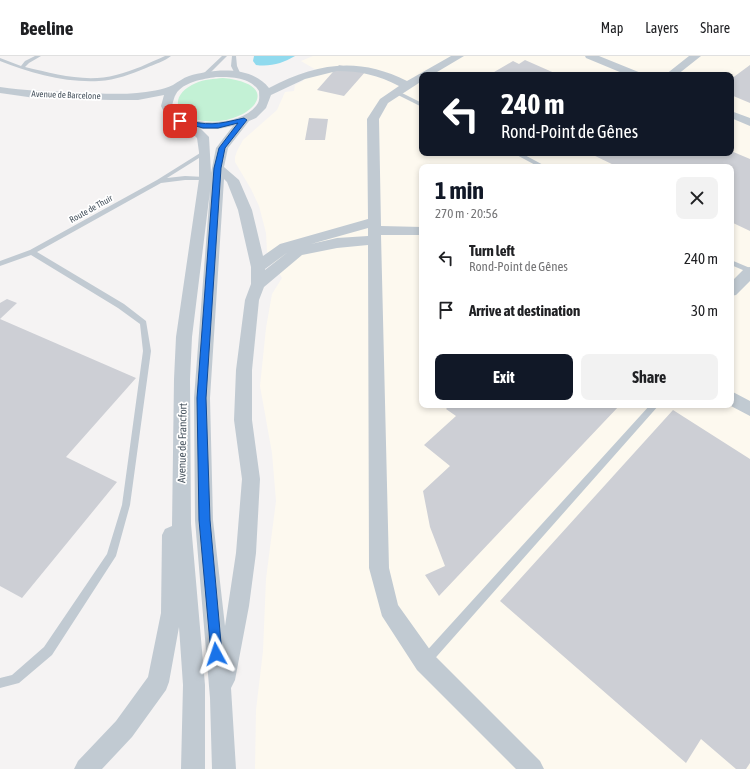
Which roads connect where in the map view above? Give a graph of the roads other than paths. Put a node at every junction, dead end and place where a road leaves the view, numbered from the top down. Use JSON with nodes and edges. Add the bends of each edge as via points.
{"nodes":[{"id":1,"x":39,"y":56,"type":"edge"},
{"id":2,"x":169,"y":56,"type":"edge"},
{"id":3,"x":225,"y":56,"type":"edge"},
{"id":4,"x":234,"y":56,"type":"edge"},
{"id":5,"x":459,"y":56,"type":"edge"},
{"id":6,"x":590,"y":56,"type":"edge"},
{"id":7,"x":696,"y":56,"type":"edge"},
{"id":8,"x":0,"y":59,"type":"edge"},
{"id":9,"x":301,"y":66,"type":"dead end"},
{"id":10,"x":22,"y":68,"type":"junction"},
{"id":11,"x":424,"y":72,"type":"edge"},
{"id":12,"x":630,"y":72,"type":"edge"},
{"id":13,"x":674,"y":72,"type":"edge"},
{"id":14,"x":205,"y":75,"type":"junction"},
{"id":15,"x":238,"y":75,"type":"junction"},
{"id":16,"x":419,"y":75,"type":"edge"},
{"id":17,"x":254,"y":80,"type":"junction"},
{"id":18,"x":177,"y":87,"type":"junction"},
{"id":19,"x":401,"y":89,"type":"junction"},
{"id":20,"x":0,"y":90,"type":"edge"},
{"id":21,"x":266,"y":94,"type":"junction"},
{"id":22,"x":133,"y":97,"type":"junction"},
{"id":23,"x":419,"y":103,"type":"edge"},
{"id":24,"x":168,"y":110,"type":"junction"},
{"id":25,"x":734,"y":115,"type":"edge"},
{"id":26,"x":244,"y":120,"type":"junction"},
{"id":27,"x":750,"y":122,"type":"edge"},
{"id":28,"x":190,"y":124,"type":"junction"},
{"id":29,"x":205,"y":152,"type":"junction"},
{"id":30,"x":522,"y":156,"type":"edge"},
{"id":31,"x":538,"y":164,"type":"edge"},
{"id":32,"x":211,"y":174,"type":"junction"},
{"id":33,"x":159,"y":181,"type":"junction"},
{"id":34,"x":374,"y":231,"type":"junction"},
{"id":35,"x":419,"y":231,"type":"edge"},
{"id":36,"x":32,"y":252,"type":"junction"},
{"id":37,"x":0,"y":264,"type":"edge"},
{"id":38,"x":734,"y":264,"type":"edge"},
{"id":39,"x":750,"y":272,"type":"edge"},
{"id":40,"x":258,"y":276,"type":"junction"},
{"id":41,"x":734,"y":288,"type":"edge"},
{"id":42,"x":182,"y":379,"type":"junction"},
{"id":43,"x":734,"y":400,"type":"edge"},
{"id":44,"x":653,"y":408,"type":"edge"},
{"id":45,"x":750,"y":410,"type":"edge"},
{"id":46,"x":425,"y":662,"type":"junction"},
{"id":47,"x":0,"y":683,"type":"edge"},
{"id":48,"x":220,"y":698,"type":"junction"},
{"id":49,"x":86,"y":769,"type":"edge"},
{"id":50,"x":193,"y":769,"type":"edge"},
{"id":51,"x":224,"y":769,"type":"edge"},
{"id":52,"x":532,"y":769,"type":"edge"}],
"edges":[{"from":1,"to":10,"type":"lane","via":[[27,62]]},
{"from":2,"to":10,"type":"lane","via":[[138,70],[110,78],[89,80],[65,78]]},
{"from":3,"to":14,"type":"lane"},
{"from":4,"to":15,"type":"lane","via":[[234,66]]},
{"from":5,"to":11,"type":"street"},
{"from":6,"to":12,"type":"street"},
{"from":7,"to":13,"type":"street"},
{"from":8,"to":10,"type":"lane"},
{"from":9,"to":17,"type":"street","via":[[278,76]]},
{"from":14,"to":15,"type":"street"},
{"from":14,"to":18,"type":"street"},
{"from":15,"to":17,"type":"street"},
{"from":16,"to":19,"type":"street"},
{"from":17,"to":21,"type":"street"},
{"from":18,"to":22,"type":"street"},
{"from":18,"to":24,"type":"street","via":[[170,94]]},
{"from":19,"to":21,"type":"street","via":[[395,72],[371,60],[345,58],[326,63]]},
{"from":19,"to":23,"type":"lane"},
{"from":19,"to":34,"type":"street","via":[[384,101],[373,119]]},
{"from":20,"to":22,"type":"street","name":"Avenue de Barcelone"},
{"from":21,"to":26,"type":"street","via":[[261,108]]},
{"from":22,"to":24,"type":"street","via":[[154,102]]},
{"from":24,"to":28,"type":"street","via":[[173,116]]},
{"from":25,"to":27,"type":"street"},
{"from":26,"to":28,"type":"street","via":[[218,126]]},
{"from":26,"to":32,"type":"street","name":"Avenue de Francfort","via":[[222,148]]},
{"from":28,"to":29,"type":"street","name":"Avenue de Francfort","via":[[203,137]]},
{"from":29,"to":32,"type":"street","name":"Avenue de Francfort"},
{"from":29,"to":33,"type":"lane","name":"Route de Thuir"},
{"from":30,"to":31,"type":"lane"},
{"from":32,"to":33,"type":"lane"},
{"from":32,"to":40,"type":"street","via":[[233,180],[245,210]]},
{"from":32,"to":42,"type":"street","name":"Avenue de Francfort","via":[[184,337]]},
{"from":32,"to":48,"type":"street","name":"Avenue de Francfort","via":[[202,398],[204,520]]},
{"from":33,"to":36,"type":"lane","name":"Route de Thuir"},
{"from":34,"to":35,"type":"street"},
{"from":34,"to":40,"type":"street","via":[[337,243],[298,251]]},
{"from":34,"to":46,"type":"street","via":[[379,568],[389,609]]},
{"from":36,"to":37,"type":"lane","name":"Route de Thuir"},
{"from":36,"to":47,"type":"lane","via":[[121,306],[143,323],[147,351],[126,505],[111,556],[48,651],[15,679]]},
{"from":38,"to":39,"type":"lane"},
{"from":39,"to":41,"type":"street"},
{"from":40,"to":48,"type":"street","via":[[252,300],[244,370],[243,420],[251,479],[246,553],[239,606]]},
{"from":42,"to":49,"type":"street","via":[[172,470],[171,613],[158,682],[124,729]]},
{"from":42,"to":50,"type":"street","name":"Avenue de Francfort","via":[[181,524],[194,685]]},
{"from":43,"to":45,"type":"street"},
{"from":44,"to":46,"type":"lane"},
{"from":46,"to":52,"type":"street"},
{"from":48,"to":51,"type":"street","name":"Avenue de Francfort"}]}
